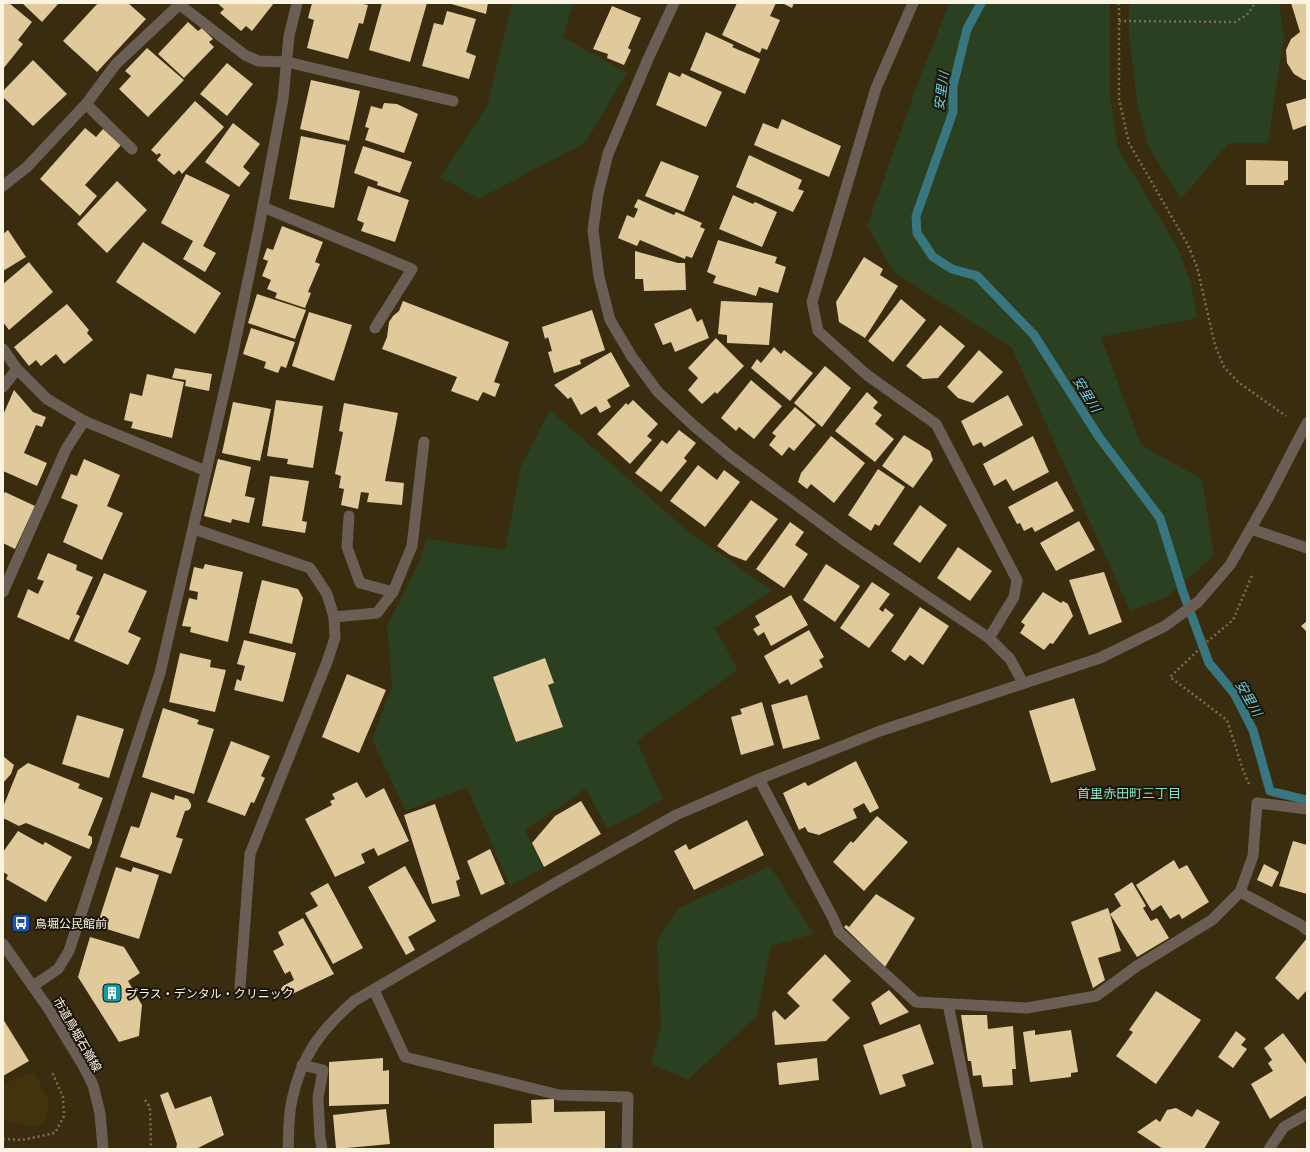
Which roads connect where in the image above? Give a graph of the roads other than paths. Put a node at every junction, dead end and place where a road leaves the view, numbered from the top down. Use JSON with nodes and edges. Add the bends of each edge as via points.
{"nodes":[{"id":1,"x":297,"y":3,"type":"edge"},
{"id":2,"x":674,"y":3,"type":"edge"},
{"id":3,"x":913,"y":3,"type":"edge"},
{"id":4,"x":181,"y":4,"type":"edge"},
{"id":5,"x":287,"y":62,"type":"junction"},
{"id":6,"x":453,"y":101,"type":"dead end"},
{"id":7,"x":86,"y":104,"type":"junction"},
{"id":8,"x":132,"y":149,"type":"dead end"},
{"id":9,"x":3,"y":186,"type":"edge"},
{"id":10,"x":263,"y":207,"type":"junction"},
{"id":11,"x":375,"y":328,"type":"dead end"},
{"id":12,"x":3,"y":349,"type":"edge"},
{"id":13,"x":17,"y":369,"type":"junction"},
{"id":14,"x":3,"y":387,"type":"edge"},
{"id":15,"x":84,"y":421,"type":"junction"},
{"id":16,"x":1305,"y":426,"type":"edge"},
{"id":17,"x":424,"y":442,"type":"dead end"},
{"id":18,"x":206,"y":471,"type":"junction"},
{"id":19,"x":349,"y":516,"type":"dead end"},
{"id":20,"x":194,"y":529,"type":"junction"},
{"id":21,"x":1251,"y":529,"type":"junction"},
{"id":22,"x":1307,"y":548,"type":"edge"},
{"id":23,"x":3,"y":592,"type":"edge"},
{"id":24,"x":393,"y":592,"type":"junction"},
{"id":25,"x":334,"y":617,"type":"junction"},
{"id":26,"x":989,"y":638,"type":"junction"},
{"id":27,"x":1023,"y":683,"type":"junction"},
{"id":28,"x":759,"y":779,"type":"junction"},
{"id":29,"x":1307,"y":809,"type":"edge"},
{"id":30,"x":1240,"y":892,"type":"junction"},
{"id":31,"x":1307,"y":930,"type":"edge"},
{"id":32,"x":3,"y":944,"type":"edge"},
{"id":33,"x":33,"y":986,"type":"junction"},
{"id":34,"x":240,"y":987,"type":"dead end"},
{"id":35,"x":374,"y":990,"type":"junction"},
{"id":36,"x":948,"y":1004,"type":"junction"},
{"id":37,"x":302,"y":1065,"type":"junction"},
{"id":38,"x":1307,"y":1114,"type":"edge"},
{"id":39,"x":103,"y":1149,"type":"edge"},
{"id":40,"x":288,"y":1149,"type":"edge"},
{"id":41,"x":322,"y":1149,"type":"edge"},
{"id":42,"x":627,"y":1149,"type":"edge"},
{"id":43,"x":978,"y":1149,"type":"edge"},
{"id":44,"x":1269,"y":1149,"type":"edge"}],
"edges":[{"from":1,"to":5,"type":"street","via":[[288,36]]},
{"from":2,"to":26,"type":"street","via":[[608,154],[598,194],[593,230],[599,277],[610,320],[632,357],[658,392],[693,425],[730,456],[848,543]]},
{"from":3,"to":26,"type":"street","via":[[876,88],[812,302],[818,332],[867,375],[936,424],[1017,580],[1014,597]]},
{"from":4,"to":5,"type":"street","via":[[245,55],[258,62]]},
{"from":4,"to":7,"type":"street","via":[[116,64]]},
{"from":5,"to":6,"type":"street"},
{"from":5,"to":10,"type":"street","via":[[283,99]]},
{"from":7,"to":8,"type":"street"},
{"from":7,"to":9,"type":"street","via":[[27,167]]},
{"from":10,"to":11,"type":"street","via":[[412,268]]},
{"from":10,"to":18,"type":"street"},
{"from":12,"to":13,"type":"street"},
{"from":13,"to":14,"type":"street"},
{"from":13,"to":15,"type":"street","via":[[47,399]]},
{"from":15,"to":18,"type":"street"},
{"from":15,"to":23,"type":"street","via":[[66,449]]},
{"from":16,"to":21,"type":"street"},
{"from":17,"to":24,"type":"street","via":[[412,546]]},
{"from":18,"to":20,"type":"street"},
{"from":19,"to":24,"type":"street","via":[[347,547],[360,583]]},
{"from":20,"to":25,"type":"street","via":[[310,568],[326,594]]},
{"from":20,"to":33,"type":"street","via":[[160,673],[69,951],[58,968]]},
{"from":21,"to":22,"type":"street"},
{"from":21,"to":27,"type":"street","via":[[1230,565],[1198,602],[1165,626],[1100,658]]},
{"from":24,"to":25,"type":"street","via":[[376,613]]},
{"from":25,"to":34,"type":"street","via":[[335,638],[327,662],[250,854]]},
{"from":26,"to":27,"type":"street","via":[[1010,659]]},
{"from":27,"to":28,"type":"street","via":[[880,731]]},
{"from":28,"to":35,"type":"street","via":[[676,815]]},
{"from":28,"to":36,"type":"street","via":[[834,918],[839,932],[916,1002]]},
{"from":29,"to":30,"type":"street","via":[[1258,803],[1253,856]]},
{"from":30,"to":31,"type":"street"},
{"from":30,"to":36,"type":"street","via":[[1212,920],[1137,966],[1096,996],[1027,1008]]},
{"from":32,"to":33,"type":"street","name":"市道鳥堀石嶺線"},
{"from":33,"to":39,"type":"street","name":"市道鳥堀石嶺線","via":[[93,1086],[100,1113]]},
{"from":35,"to":37,"type":"street","via":[[354,1001],[325,1029]]},
{"from":35,"to":42,"type":"street","via":[[405,1057],[559,1095],[628,1097]]},
{"from":36,"to":43,"type":"street"},
{"from":37,"to":40,"type":"street","via":[[291,1102]]},
{"from":37,"to":41,"type":"street","via":[[323,1070],[318,1098]]},
{"from":38,"to":44,"type":"street","via":[[1284,1127]]}]}
